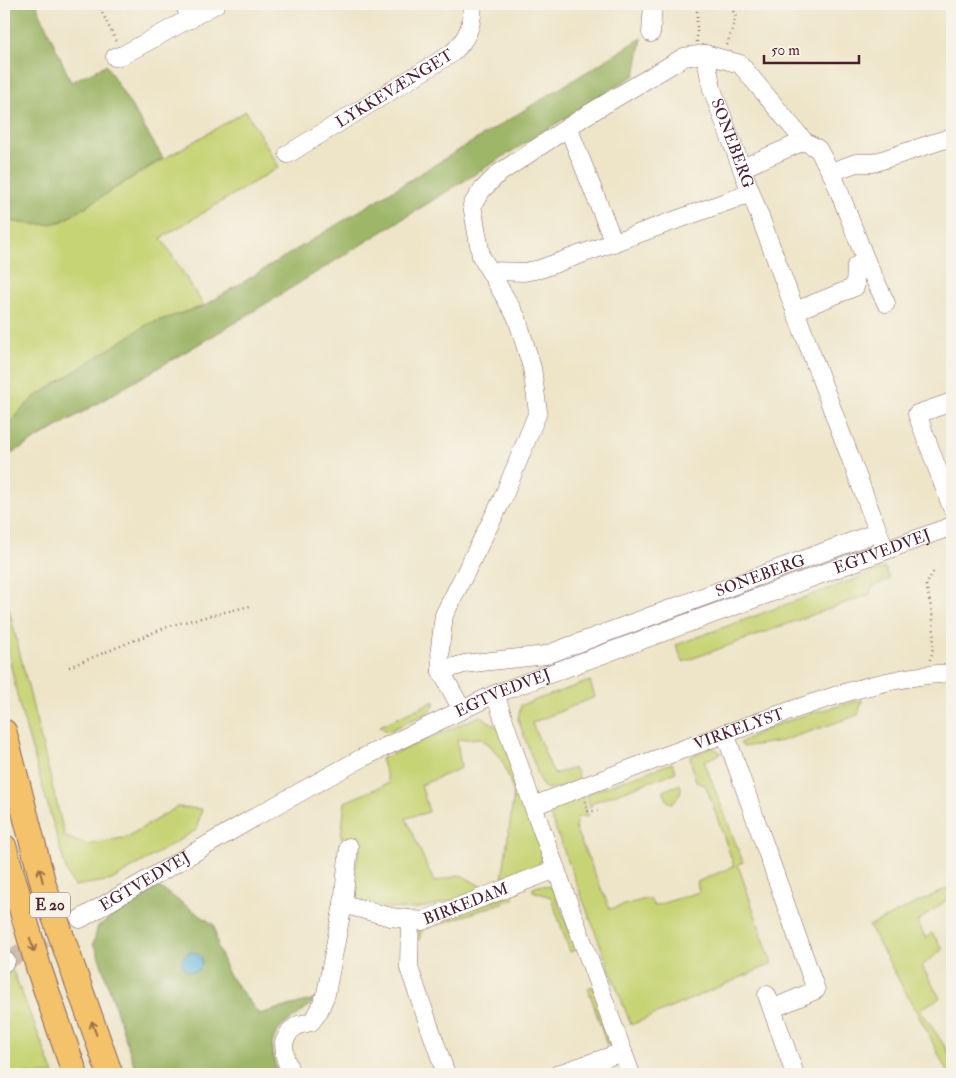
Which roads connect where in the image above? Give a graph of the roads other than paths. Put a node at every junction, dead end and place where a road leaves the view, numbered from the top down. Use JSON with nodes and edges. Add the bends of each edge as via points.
{"nodes":[{"id":1,"x":216,"y":4,"type":"edge"},
{"id":2,"x":473,"y":4,"type":"edge"},
{"id":3,"x":653,"y":4,"type":"edge"},
{"id":4,"x":187,"y":12,"type":"edge"},
{"id":5,"x":651,"y":33,"type":"dead end"},
{"id":6,"x":119,"y":56,"type":"road end"},
{"id":7,"x":707,"y":56,"type":"junction"},
{"id":8,"x":568,"y":127,"type":"junction"},
{"id":9,"x":952,"y":137,"type":"edge"},
{"id":10,"x":804,"y":141,"type":"junction"},
{"id":11,"x":288,"y":154,"type":"dead end"},
{"id":12,"x":742,"y":168,"type":"junction"},
{"id":13,"x":831,"y":172,"type":"junction"},
{"id":14,"x":751,"y":193,"type":"junction"},
{"id":15,"x":614,"y":243,"type":"junction"},
{"id":16,"x":866,"y":262,"type":"junction"},
{"id":17,"x":490,"y":271,"type":"junction"},
{"id":18,"x":886,"y":304,"type":"dead end"},
{"id":19,"x":795,"y":311,"type":"junction"},
{"id":20,"x":952,"y":402,"type":"edge"},
{"id":21,"x":952,"y":508,"type":"edge"},
{"id":22,"x":952,"y":526,"type":"edge"},
{"id":23,"x":878,"y":532,"type":"junction"},
{"id":24,"x":885,"y":550,"type":"junction"},
{"id":25,"x":687,"y":602,"type":"junction"},
{"id":26,"x":695,"y":621,"type":"junction"},
{"id":27,"x":441,"y":671,"type":"junction"},
{"id":28,"x":952,"y":673,"type":"edge"},
{"id":29,"x":495,"y":694,"type":"junction"},
{"id":30,"x":462,"y":710,"type":"junction"},
{"id":31,"x":4,"y":732,"type":"edge"},
{"id":32,"x":725,"y":733,"type":"junction"},
{"id":33,"x":533,"y":806,"type":"junction"},
{"id":34,"x":4,"y":847,"type":"edge"},
{"id":35,"x":349,"y":847,"type":"dead end"},
{"id":36,"x":556,"y":869,"type":"junction"},
{"id":37,"x":343,"y":904,"type":"junction"},
{"id":38,"x":80,"y":919,"type":"tunnel mouth"},
{"id":39,"x":410,"y":919,"type":"junction"},
{"id":40,"x":623,"y":1052,"type":"junction"},
{"id":41,"x":75,"y":1074,"type":"edge"},
{"id":42,"x":110,"y":1074,"type":"edge"},
{"id":43,"x":291,"y":1074,"type":"edge"},
{"id":44,"x":446,"y":1074,"type":"edge"},
{"id":45,"x":558,"y":1074,"type":"edge"},
{"id":46,"x":631,"y":1074,"type":"edge"},
{"id":47,"x":795,"y":1074,"type":"edge"}],
"edges":[{"from":1,"to":4,"type":"street"},
{"from":2,"to":11,"type":"street","name":"LYKKEVÆNGET","via":[[472,25],[451,54]]},
{"from":3,"to":5,"type":"street"},
{"from":4,"to":6,"type":"street"},
{"from":7,"to":8,"type":"street","via":[[684,57]]},
{"from":7,"to":10,"type":"street","via":[[740,64]]},
{"from":7,"to":12,"type":"street","name":"SONEBERG","via":[[712,89]]},
{"from":8,"to":15,"type":"street"},
{"from":8,"to":17,"type":"street","via":[[498,174],[472,205],[481,256]]},
{"from":9,"to":13,"type":"street","via":[[873,163],[856,163]]},
{"from":10,"to":12,"type":"street"},
{"from":10,"to":13,"type":"street","via":[[818,150]]},
{"from":12,"to":14,"type":"street","name":"SONEBERG"},
{"from":13,"to":16,"type":"street"},
{"from":14,"to":15,"type":"street"},
{"from":14,"to":19,"type":"street","name":"SONEBERG"},
{"from":15,"to":17,"type":"street","via":[[540,270]]},
{"from":16,"to":18,"type":"street"},
{"from":16,"to":19,"type":"street","via":[[856,266],[855,287]]},
{"from":17,"to":27,"type":"street","via":[[517,318],[532,368],[538,412],[496,530],[444,615]]},
{"from":19,"to":23,"type":"street","name":"SONEBERG"},
{"from":20,"to":21,"type":"street","via":[[917,414]]},
{"from":22,"to":24,"type":"street","name":"EGTVEDVEJ"},
{"from":23,"to":24,"type":"street"},
{"from":23,"to":25,"type":"street","name":"SONEBERG"},
{"from":24,"to":26,"type":"street","name":"EGTVEDVEJ"},
{"from":25,"to":26,"type":"street"},
{"from":25,"to":27,"type":"street","name":"SONEBERG","via":[[546,655],[464,664]]},
{"from":26,"to":29,"type":"street","name":"EGTVEDVEJ"},
{"from":27,"to":30,"type":"street"},
{"from":28,"to":32,"type":"street","name":"VIRKELYST","via":[[842,692]]},
{"from":29,"to":30,"type":"street","name":"EGTVEDVEJ"},
{"from":29,"to":33,"type":"street"},
{"from":30,"to":38,"type":"street","name":"EGTVEDVEJ","via":[[362,758]]},
{"from":42,"to":31,"type":"highway","number":"E 20","one_way":true,"via":[[44,887]]},
{"from":32,"to":33,"type":"street","name":"VIRKELYST"},
{"from":32,"to":47,"type":"street","via":[[816,990],[769,1002]]},
{"from":33,"to":36,"type":"street"},
{"from":34,"to":41,"type":"highway","number":"E 20","one_way":true,"via":[[39,969]]},
{"from":35,"to":37,"type":"street"},
{"from":36,"to":39,"type":"street","name":"BIRKEDAM","via":[[422,920]]},
{"from":36,"to":40,"type":"street"},
{"from":37,"to":39,"type":"street","name":"BIRKEDAM"},
{"from":37,"to":43,"type":"street","via":[[326,994],[318,1013],[311,1022],[290,1031],[284,1042]]},
{"from":39,"to":44,"type":"street","via":[[409,968]]},
{"from":40,"to":45,"type":"street"},
{"from":40,"to":46,"type":"street"}]}
